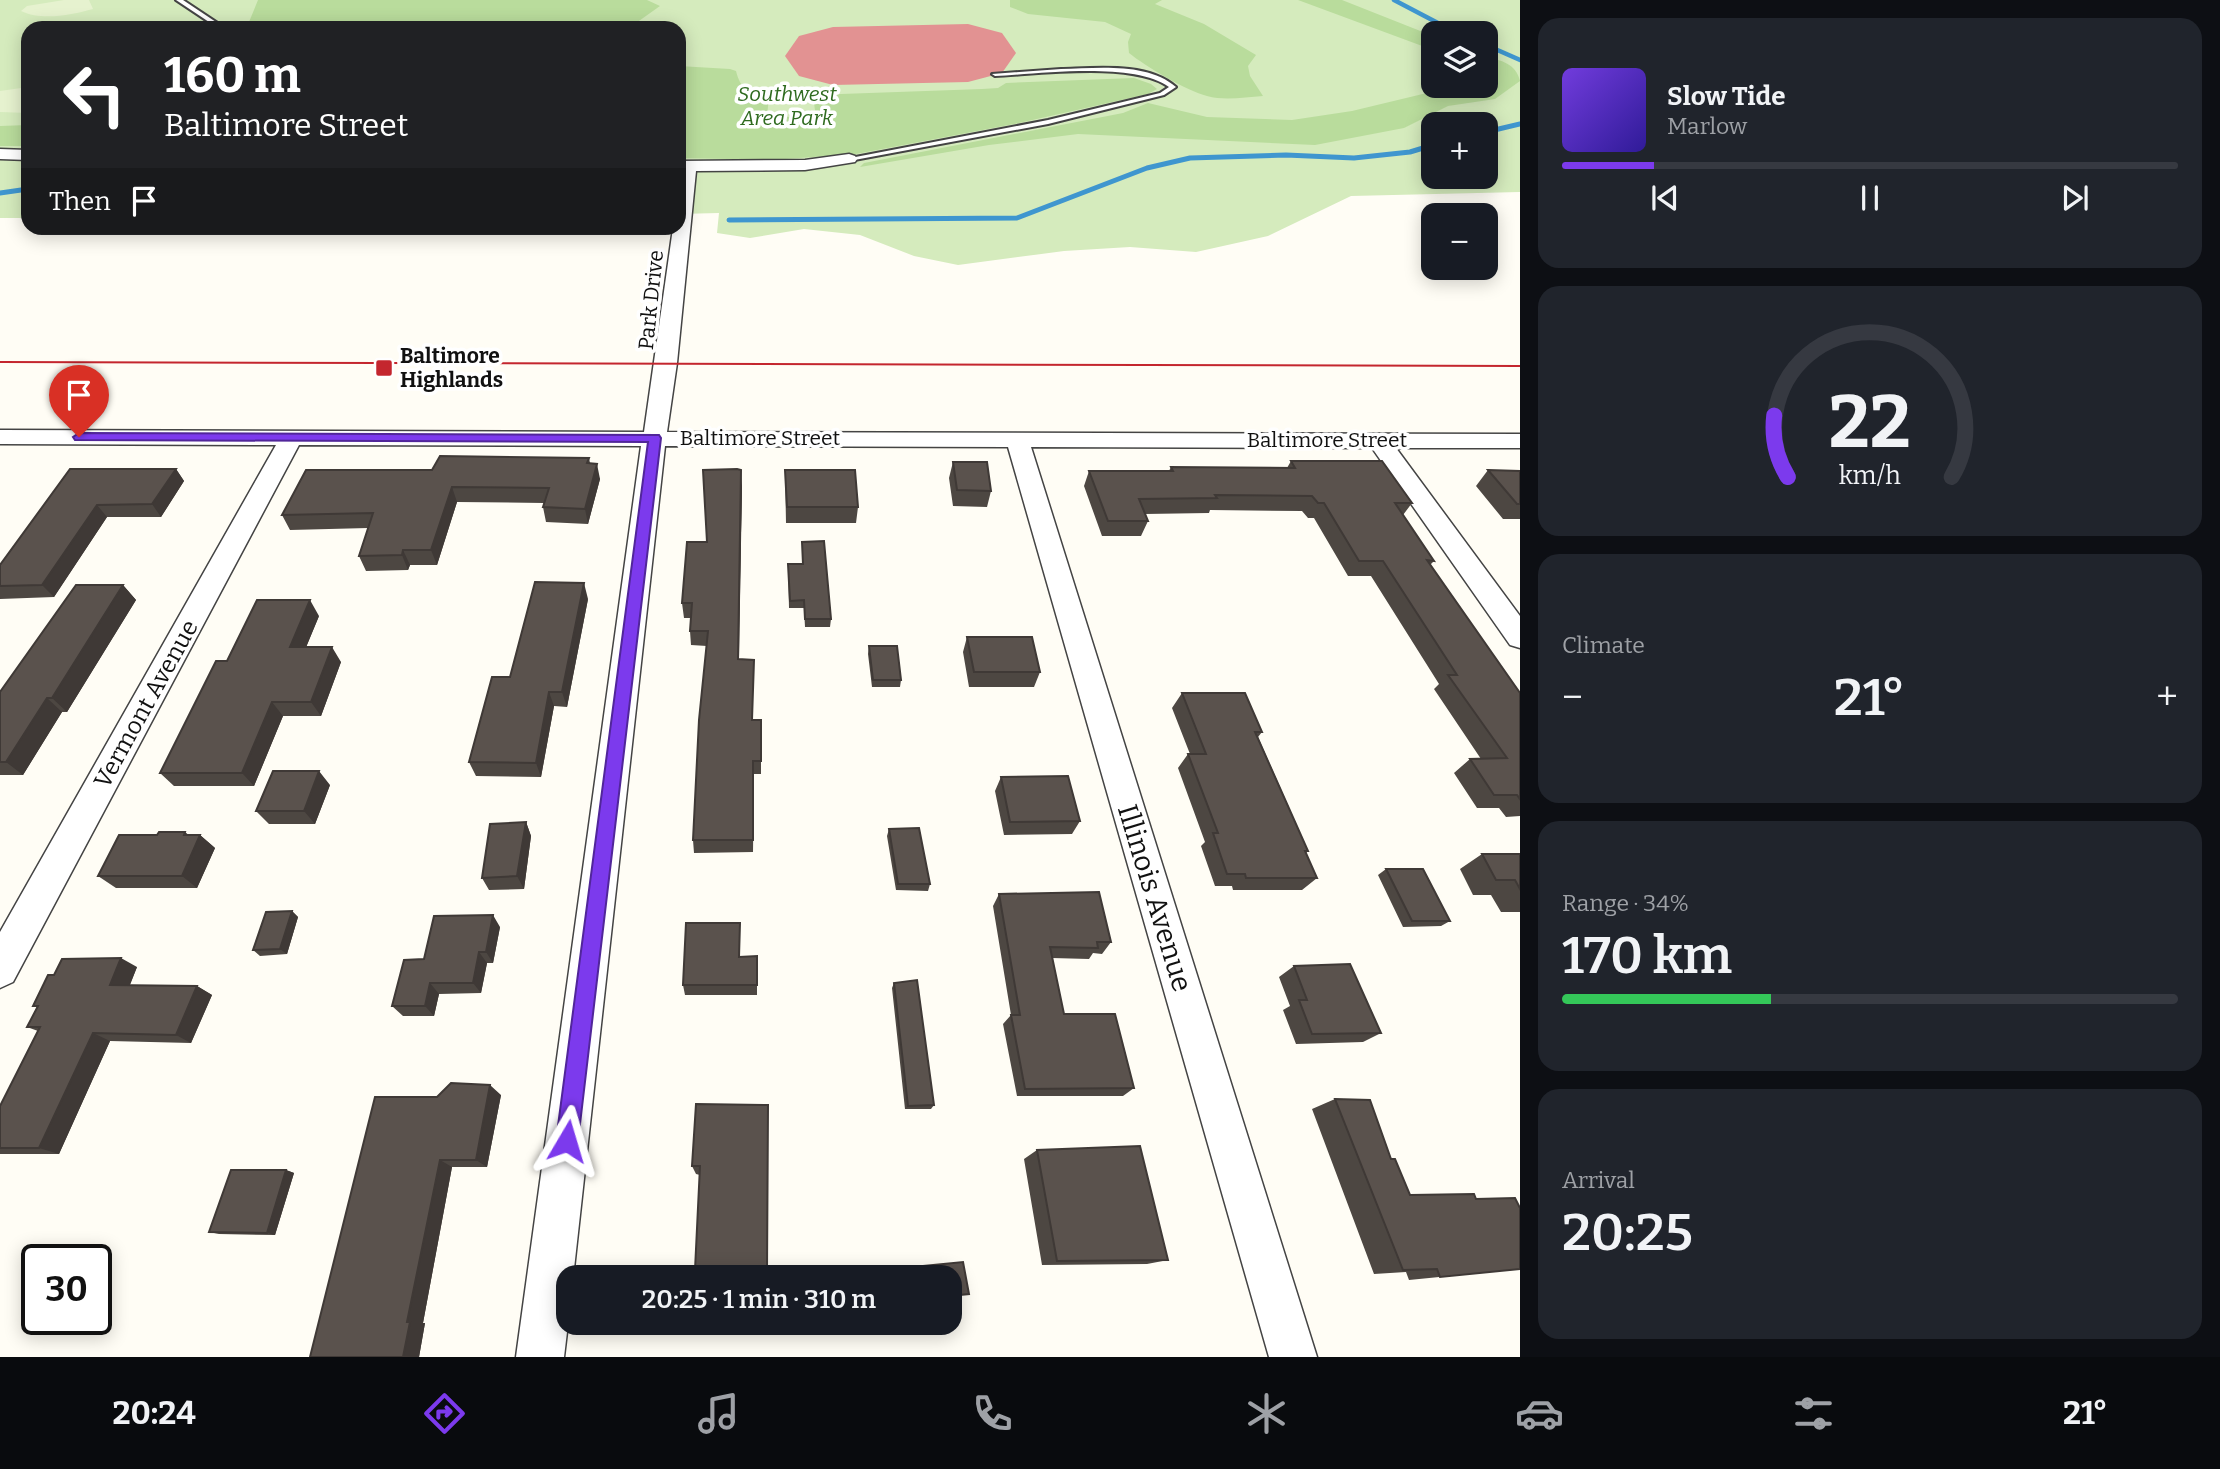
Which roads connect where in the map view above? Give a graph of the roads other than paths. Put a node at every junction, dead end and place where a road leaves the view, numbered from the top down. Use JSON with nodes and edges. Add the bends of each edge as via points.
{"nodes":[{"id":1,"x":179,"y":0,"type":"edge"},
{"id":2,"x":211,"y":21,"type":"edge"},
{"id":3,"x":995,"y":74,"type":"dead end"},
{"id":4,"x":0,"y":154,"type":"edge"},
{"id":5,"x":21,"y":155,"type":"edge"},
{"id":6,"x":849,"y":159,"type":"joint"},
{"id":7,"x":686,"y":166,"type":"edge"},
{"id":8,"x":678,"y":235,"type":"edge"},
{"id":9,"x":0,"y":437,"type":"edge"},
{"id":10,"x":654,"y":438,"type":"junction"},
{"id":11,"x":291,"y":439,"type":"junction"},
{"id":12,"x":1017,"y":439,"type":"junction"},
{"id":13,"x":1378,"y":440,"type":"junction"},
{"id":14,"x":1520,"y":441,"type":"edge"},
{"id":15,"x":1520,"y":637,"type":"edge"},
{"id":16,"x":0,"y":969,"type":"edge"},
{"id":17,"x":540,"y":1357,"type":"edge"},
{"id":18,"x":1293,"y":1357,"type":"edge"}],
"edges":[{"from":1,"to":2,"type":"lane"},
{"from":3,"to":6,"type":"lane","via":[[1128,71],[1164,78],[1173,87],[1162,94],[1048,122]]},
{"from":4,"to":5,"type":"street"},
{"from":6,"to":7,"type":"street","name":"Park Drive","via":[[805,165]]},
{"from":8,"to":10,"type":"street","name":"Park Drive"},
{"from":9,"to":11,"type":"street","name":"Baltimore Street"},
{"from":10,"to":11,"type":"street","name":"Baltimore Street"},
{"from":10,"to":12,"type":"street","name":"Baltimore Street"},
{"from":10,"to":17,"type":"street","name":"Park Drive"},
{"from":11,"to":16,"type":"street","name":"Vermont Avenue"},
{"from":12,"to":13,"type":"street","name":"Baltimore Street"},
{"from":12,"to":18,"type":"street","name":"Illinois Avenue"},
{"from":13,"to":14,"type":"street","name":"Baltimore Street"},
{"from":13,"to":15,"type":"street"}]}
